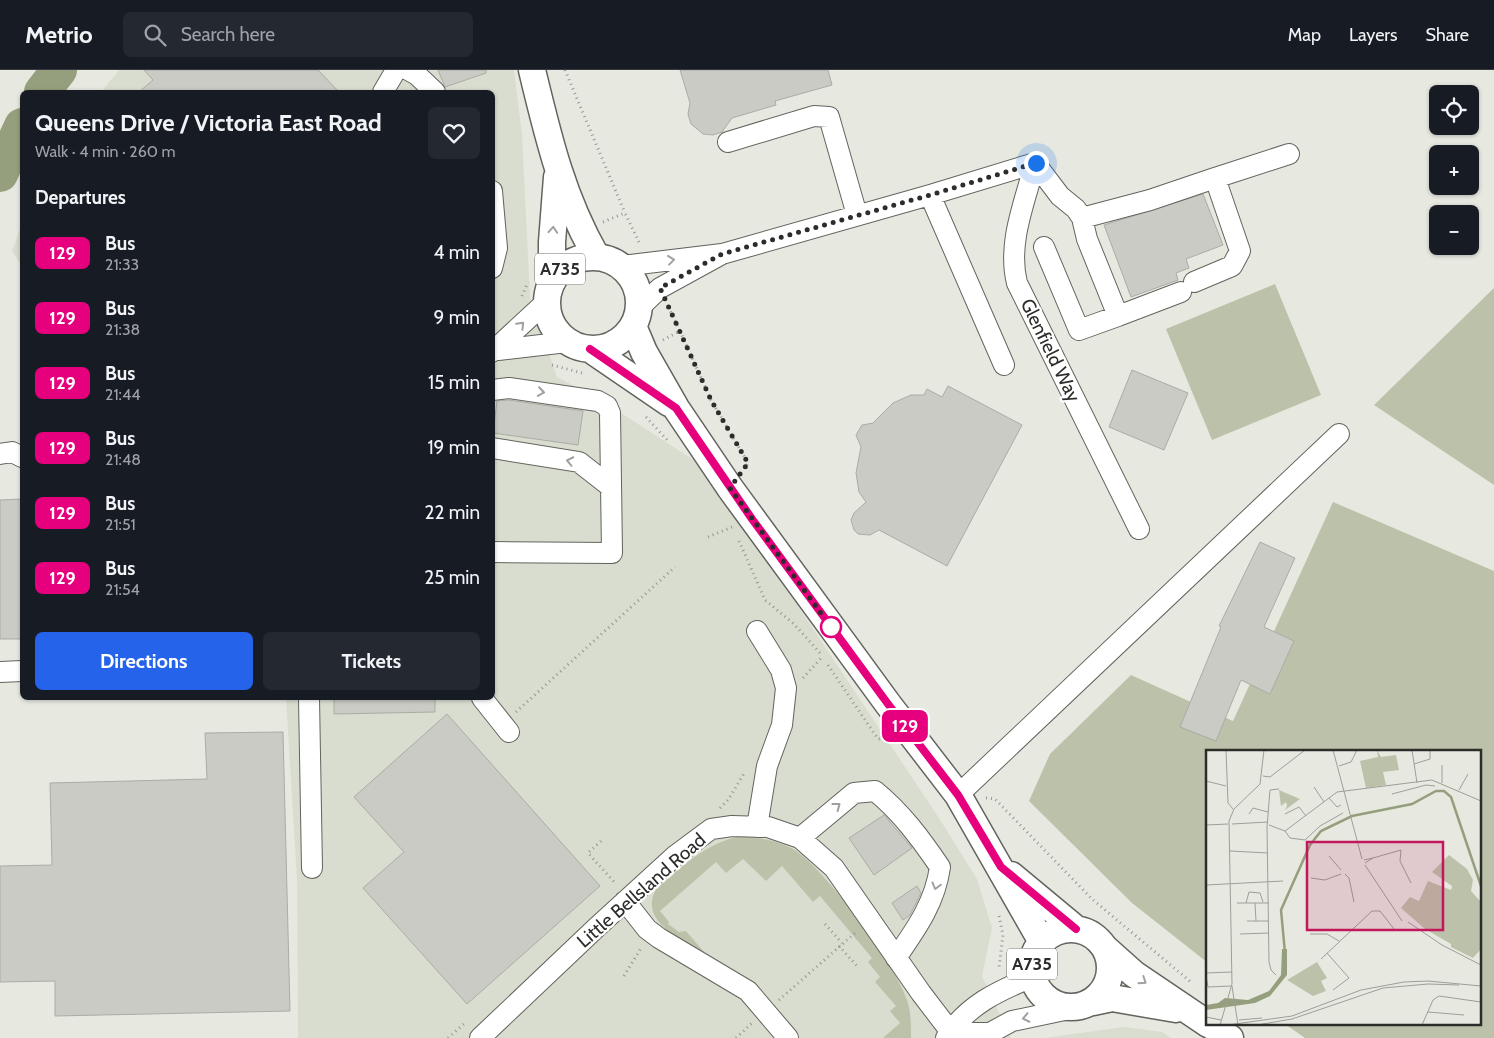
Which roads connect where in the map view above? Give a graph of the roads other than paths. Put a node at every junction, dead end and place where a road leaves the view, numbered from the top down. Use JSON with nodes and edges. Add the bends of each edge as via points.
{"nodes":[{"id":1,"x":396,"y":70,"type":"edge"},
{"id":2,"x":408,"y":70,"type":"edge"},
{"id":3,"x":532,"y":70,"type":"edge"},
{"id":4,"x":385,"y":90,"type":"edge"},
{"id":5,"x":433,"y":90,"type":"edge"},
{"id":6,"x":728,"y":142,"type":"dead end"},
{"id":7,"x":1289,"y":154,"type":"dead end"},
{"id":8,"x":1036,"y":163,"type":"junction"},
{"id":9,"x":557,"y":170,"type":"junction"},
{"id":10,"x":1215,"y":178,"type":"junction"},
{"id":11,"x":930,"y":195,"type":"junction"},
{"id":12,"x":857,"y":215,"type":"junction"},
{"id":13,"x":1082,"y":218,"type":"junction"},
{"id":14,"x":495,"y":225,"type":"edge"},
{"id":15,"x":1044,"y":247,"type":"dead end"},
{"id":16,"x":722,"y":254,"type":"junction"},
{"id":17,"x":495,"y":256,"type":"edge"},
{"id":18,"x":596,"y":256,"type":"junction"},
{"id":19,"x":622,"y":266,"type":"junction"},
{"id":20,"x":543,"y":286,"type":"junction"},
{"id":21,"x":1118,"y":316,"type":"junction"},
{"id":22,"x":636,"y":317,"type":"junction"},
{"id":23,"x":579,"y":345,"type":"junction"},
{"id":24,"x":495,"y":351,"type":"edge"},
{"id":25,"x":1004,"y":365,"type":"dead end"},
{"id":26,"x":495,"y":390,"type":"edge"},
{"id":27,"x":676,"y":408,"type":"junction"},
{"id":28,"x":1339,"y":434,"type":"dead end"},
{"id":29,"x":495,"y":448,"type":"edge"},
{"id":30,"x":0,"y":454,"type":"edge"},
{"id":31,"x":20,"y":456,"type":"edge"},
{"id":32,"x":611,"y":487,"type":"junction"},
{"id":33,"x":1139,"y":529,"type":"dead end"},
{"id":34,"x":495,"y":552,"type":"edge"},
{"id":35,"x":757,"y":631,"type":"dead end"},
{"id":36,"x":20,"y":671,"type":"edge"},
{"id":37,"x":0,"y":672,"type":"edge"},
{"id":38,"x":309,"y":700,"type":"edge"},
{"id":39,"x":484,"y":700,"type":"edge"},
{"id":40,"x":505,"y":728,"type":"road end"},
{"id":41,"x":958,"y":795,"type":"junction"},
{"id":42,"x":757,"y":827,"type":"junction"},
{"id":43,"x":800,"y":838,"type":"junction"},
{"id":44,"x":1001,"y":867,"type":"junction"},
{"id":45,"x":312,"y":868,"type":"dead end"},
{"id":46,"x":618,"y":892,"type":"junction"},
{"id":47,"x":1076,"y":929,"type":"junction"},
{"id":48,"x":1042,"y":942,"type":"junction"},
{"id":49,"x":1106,"y":949,"type":"junction"},
{"id":50,"x":896,"y":958,"type":"junction"},
{"id":51,"x":1032,"y":977,"type":"junction"},
{"id":52,"x":1083,"y":1005,"type":"junction"},
{"id":53,"x":1203,"y":1020,"type":"edge"},
{"id":54,"x":1212,"y":1026,"type":"edge"},
{"id":55,"x":948,"y":1034,"type":"edge"},
{"id":56,"x":480,"y":1038,"type":"edge"},
{"id":57,"x":788,"y":1038,"type":"edge"},
{"id":58,"x":1230,"y":1038,"type":"edge"}],
"edges":[{"from":1,"to":4,"type":"street"},
{"from":2,"to":5,"type":"street"},
{"from":3,"to":9,"type":"main road","number":"A735"},
{"from":6,"to":12,"type":"street","via":[[814,116],[829,117]]},
{"from":7,"to":10,"type":"street"},
{"from":8,"to":11,"type":"street"},
{"from":8,"to":13,"type":"street","via":[[1060,196]]},
{"from":8,"to":33,"type":"street","name":"Glenfield Way","via":[[1013,250],[1017,283]]},
{"from":9,"to":18,"type":"main road","number":"A735","via":[[581,230]]},
{"from":20,"to":9,"type":"main road","number":"A735","one_way":true,"via":[[552,242]]},
{"from":10,"to":13,"type":"street"},
{"from":10,"to":21,"type":"street","via":[[1240,251],[1232,266]]},
{"from":11,"to":12,"type":"street"},
{"from":11,"to":25,"type":"street"},
{"from":12,"to":16,"type":"street"},
{"from":13,"to":21,"type":"street"},
{"from":14,"to":17,"type":"street"},
{"from":15,"to":21,"type":"street","via":[[1079,330]]},
{"from":19,"to":16,"type":"street","one_way":true},
{"from":16,"to":22,"type":"street","via":[[660,288]]},
{"from":18,"to":19,"type":"main road","number":"A735"},
{"from":18,"to":20,"type":"main road","number":"A735","via":[[571,261]]},
{"from":19,"to":22,"type":"main road","number":"A735","via":[[636,285]]},
{"from":20,"to":23,"type":"main road","number":"A735","via":[[548,317],[556,331]]},
{"from":24,"to":20,"type":"street","one_way":true,"via":[[526,319]]},
{"from":22,"to":23,"type":"main road","via":[[615,344]]},
{"from":22,"to":27,"type":"main road","number":"A735","via":[[644,352]]},
{"from":23,"to":24,"type":"street"},
{"from":23,"to":27,"type":"main road","number":"A735","via":[[615,365]]},
{"from":26,"to":32,"type":"street","one_way":true,"via":[[508,388],[598,401],[607,406],[610,413]]},
{"from":27,"to":41,"type":"main road","number":"A735","via":[[730,488]]},
{"from":28,"to":41,"type":"street"},
{"from":32,"to":29,"type":"street","one_way":true,"via":[[579,462]]},
{"from":30,"to":31,"type":"street","via":[[12,452]]},
{"from":32,"to":34,"type":"street","via":[[612,553]]},
{"from":35,"to":42,"type":"street","via":[[781,670],[786,688],[782,724],[767,766]]},
{"from":36,"to":37,"type":"street"},
{"from":38,"to":45,"type":"street"},
{"from":39,"to":40,"type":"street"},
{"from":41,"to":44,"type":"main road","number":"A735"},
{"from":42,"to":43,"type":"street","name":"Little Bellsland Road","via":[[768,827]]},
{"from":42,"to":46,"type":"street","name":"Little Bellsland Road","via":[[711,829]]},
{"from":43,"to":50,"type":"street","name":"Little Bellsland Road","via":[[834,868]]},
{"from":43,"to":50,"type":"street","one_way":true,"via":[[854,793],[875,791],[892,804],[925,845],[940,868],[938,884],[929,909]]},
{"from":44,"to":47,"type":"main road","number":"A735"},
{"from":44,"to":48,"type":"main road","number":"A735"},
{"from":46,"to":56,"type":"street","name":"Little Bellsland Road"},
{"from":46,"to":57,"type":"street","via":[[659,938],[748,991]]},
{"from":47,"to":48,"type":"main road","number":"A735","via":[[1063,929]]},
{"from":47,"to":49,"type":"main road","number":"A735","via":[[1093,935]]},
{"from":48,"to":51,"type":"main road","number":"A735","via":[[1033,958]]},
{"from":49,"to":52,"type":"main road","via":[[1111,972],[1108,983]]},
{"from":49,"to":53,"type":"main road","number":"A735","one_way":true,"via":[[1134,974]]},
{"from":50,"to":55,"type":"street","name":"Little Bellsland Road"},
{"from":51,"to":52,"type":"main road","number":"A735","via":[[1036,988],[1048,1000],[1063,1007]]},
{"from":51,"to":55,"type":"street","via":[[973,1006]]},
{"from":52,"to":53,"type":"main road","number":"A735","via":[[1112,998]]},
{"from":52,"to":55,"type":"street","one_way":true,"via":[[1012,1021],[990,1033]]},
{"from":54,"to":58,"type":"main road","number":"A735"}]}
